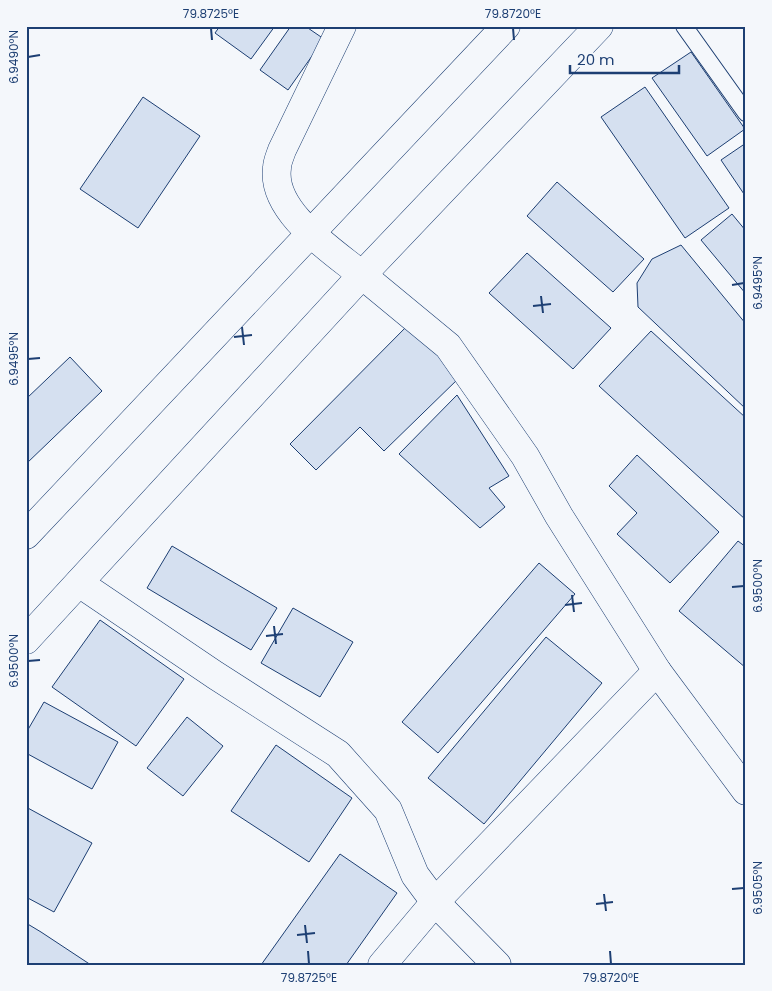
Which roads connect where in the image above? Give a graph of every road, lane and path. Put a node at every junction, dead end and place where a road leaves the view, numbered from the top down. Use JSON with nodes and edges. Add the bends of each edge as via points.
{"nodes":[{"id":1,"x":342,"y":26,"type":"edge"},
{"id":2,"x":506,"y":26,"type":"edge"},
{"id":3,"x":599,"y":26,"type":"edge"},
{"id":4,"x":684,"y":26,"type":"edge"},
{"id":5,"x":746,"y":113,"type":"edge"},
{"id":6,"x":311,"y":233,"type":"junction"},
{"id":7,"x":362,"y":275,"type":"junction"},
{"id":8,"x":26,"y":536,"type":"edge"},
{"id":9,"x":79,"y":582,"type":"junction"},
{"id":10,"x":26,"y":640,"type":"edge"},
{"id":11,"x":656,"y":671,"type":"junction"},
{"id":12,"x":746,"y":791,"type":"edge"},
{"id":13,"x":435,"y":902,"type":"junction"},
{"id":14,"x":382,"y":965,"type":"edge"},
{"id":15,"x":497,"y":965,"type":"edge"}],
"edges":[{"from":1,"to":6,"type":"street","via":[[282,150],[276,170],[287,208]]},
{"from":2,"to":6,"type":"street"},
{"from":3,"to":7,"type":"street"},
{"from":4,"to":5,"type":"lane"},
{"from":6,"to":7,"type":"street"},
{"from":6,"to":8,"type":"street"},
{"from":7,"to":9,"type":"street"},
{"from":7,"to":11,"type":"street","via":[[448,346],[525,456]]},
{"from":9,"to":10,"type":"street"},
{"from":9,"to":13,"type":"street","via":[[338,754],[388,810],[415,875]]},
{"from":11,"to":12,"type":"street"},
{"from":11,"to":13,"type":"street"},
{"from":13,"to":14,"type":"street"},
{"from":13,"to":15,"type":"street"}]}
